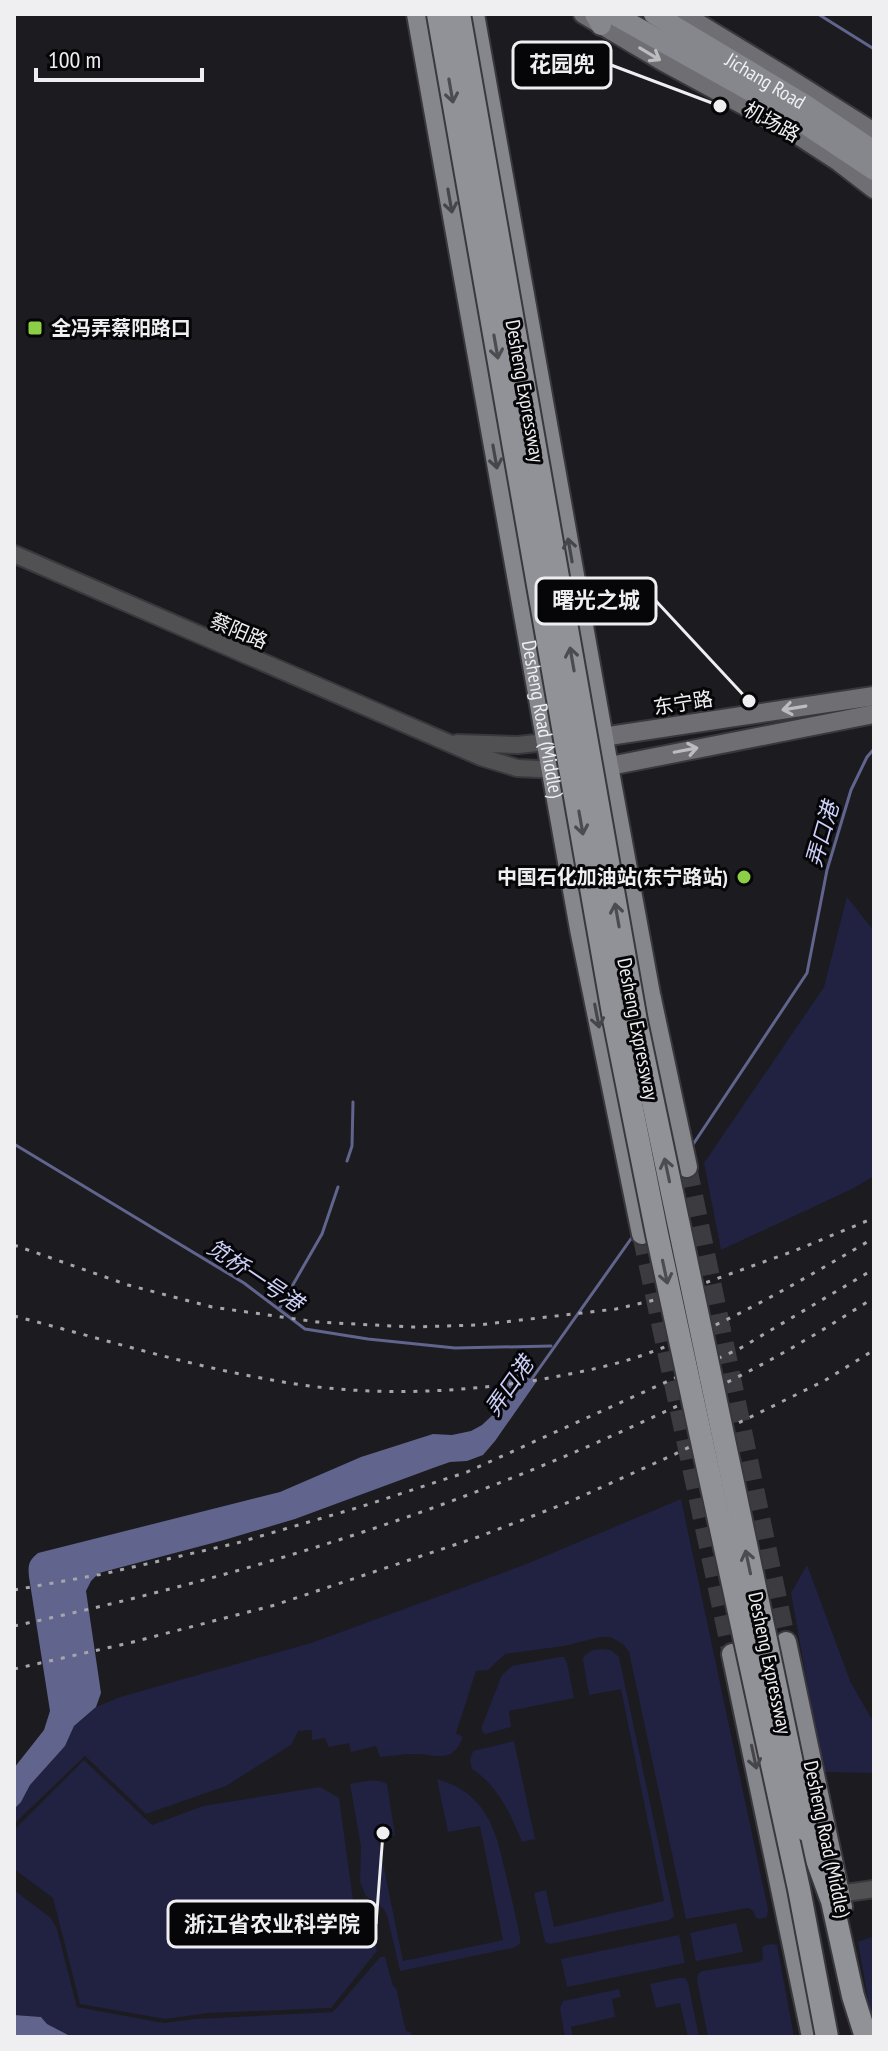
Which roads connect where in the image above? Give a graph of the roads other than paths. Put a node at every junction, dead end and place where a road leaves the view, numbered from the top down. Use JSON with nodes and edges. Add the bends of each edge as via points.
{"nodes":[{"id":1,"x":417,"y":14,"type":"edge"},
{"id":2,"x":438,"y":14,"type":"edge"},
{"id":3,"x":583,"y":14,"type":"edge"},
{"id":4,"x":654,"y":14,"type":"edge"},
{"id":5,"x":471,"y":16,"type":"edge"},
{"id":6,"x":603,"y":18,"type":"edge"},
{"id":7,"x":687,"y":22,"type":"edge"},
{"id":8,"x":874,"y":132,"type":"edge"},
{"id":9,"x":874,"y":151,"type":"edge"},
{"id":10,"x":874,"y":170,"type":"edge"},
{"id":11,"x":874,"y":189,"type":"edge"},
{"id":12,"x":14,"y":554,"type":"edge"},
{"id":13,"x":870,"y":705,"type":"edge"},
{"id":14,"x":604,"y":738,"type":"junction"},
{"id":15,"x":546,"y":742,"type":"junction"},
{"id":16,"x":448,"y":743,"type":"junction"},
{"id":17,"x":610,"y":766,"type":"junction"},
{"id":18,"x":551,"y":771,"type":"junction"},
{"id":19,"x":685,"y":1158,"type":"tunnel mouth"},
{"id":20,"x":640,"y":1225,"type":"tunnel mouth"},
{"id":21,"x":786,"y":1642,"type":"tunnel mouth"},
{"id":22,"x":732,"y":1654,"type":"tunnel mouth"},
{"id":23,"x":806,"y":1830,"type":"junction"},
{"id":24,"x":874,"y":1889,"type":"edge"},
{"id":25,"x":839,"y":1894,"type":"junction"},
{"id":26,"x":812,"y":2037,"type":"edge"},
{"id":27,"x":827,"y":2037,"type":"edge"},
{"id":28,"x":852,"y":2037,"type":"edge"},
{"id":29,"x":866,"y":2037,"type":"edge"}],
"edges":[{"from":1,"to":15,"type":"main road","name":"Desheng Road (Middle)","one_way":true},
{"from":2,"to":27,"type":"highway","name":"Desheng Expressway","one_way":true,"bridge":true,"via":[[614,1019]]},
{"from":3,"to":6,"type":"main road","name":"机场路"},
{"from":4,"to":7,"type":"main road","name":"Jichang Road"},
{"from":14,"to":5,"type":"main road","one_way":true},
{"from":23,"to":5,"type":"highway","name":"Desheng Expressway","one_way":true,"bridge":true,"via":[[636,1021]]},
{"from":6,"to":10,"type":"main road","name":"机场路","via":[[781,108]]},
{"from":6,"to":11,"type":"main road","name":"机场路","one_way":true,"via":[[662,61],[793,132]]},
{"from":7,"to":8,"type":"main road"},
{"from":7,"to":9,"type":"main road","name":"Jichang Road"},
{"from":12,"to":16,"type":"street","name":"蔡阳路"},
{"from":13,"to":14,"type":"main road","name":"东宁路","one_way":true},
{"from":17,"to":13,"type":"main road","name":"东宁路","one_way":true},
{"from":14,"to":15,"type":"main road","name":"东宁路"},
{"from":14,"to":17,"type":"main road"},
{"from":15,"to":16,"type":"street"},
{"from":15,"to":18,"type":"main road","name":"Desheng Road (Middle)"},
{"from":16,"to":18,"type":"street","name":"蔡阳路","via":[[517,768]]},
{"from":17,"to":18,"type":"street","name":"蔡阳路"},
{"from":17,"to":19,"type":"main road"},
{"from":18,"to":20,"type":"main road","name":"Desheng Road (Middle)","one_way":true},
{"from":21,"to":25,"type":"main road","name":"Desheng Road (Middle)"},
{"from":22,"to":26,"type":"main road","one_way":true},
{"from":23,"to":28,"type":"highway","name":"Desheng Expressway"},
{"from":23,"to":29,"type":"highway","via":[[832,1901]]},
{"from":24,"to":25,"type":"street"},
{"from":25,"to":29,"type":"main road","name":"Desheng Road (Middle)"}]}
